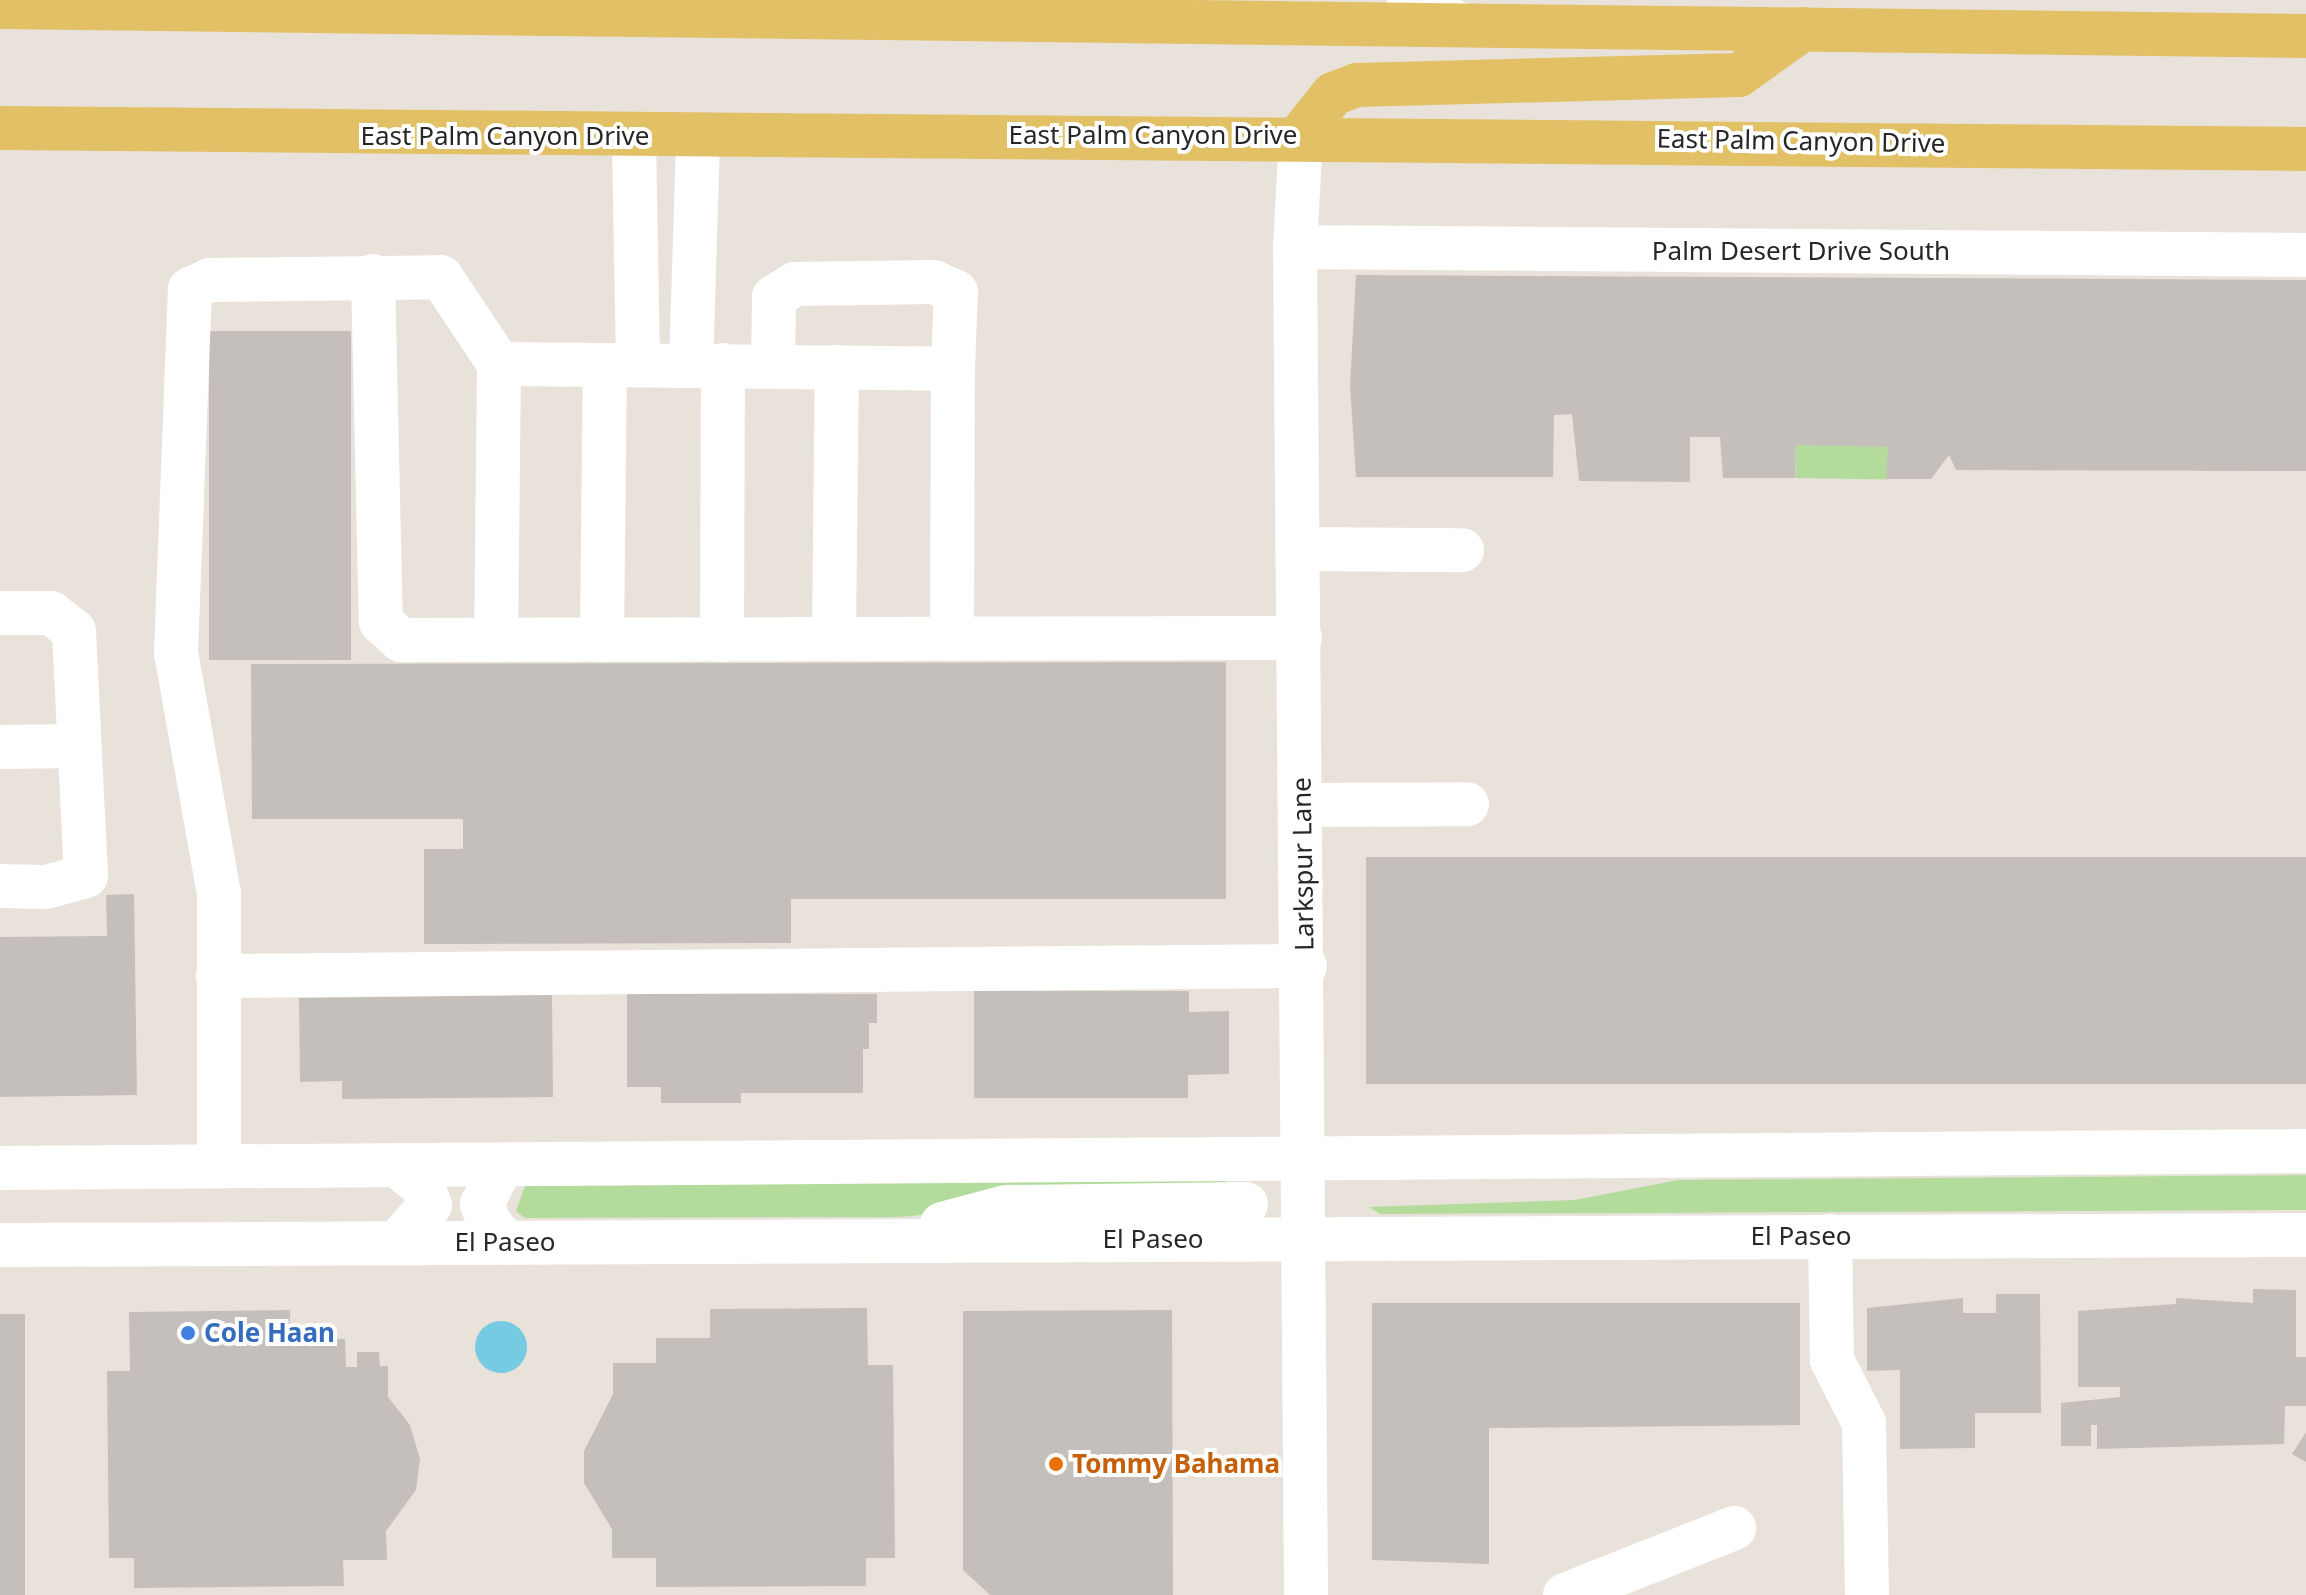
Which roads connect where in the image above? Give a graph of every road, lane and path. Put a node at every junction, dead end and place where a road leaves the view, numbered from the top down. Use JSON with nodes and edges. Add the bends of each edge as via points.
{"nodes":[{"id":1,"x":1409,"y":0,"type":"edge"},
{"id":2,"x":0,"y":7,"type":"edge"},
{"id":3,"x":1461,"y":25,"type":"junction"},
{"id":4,"x":1803,"y":29,"type":"junction"},
{"id":5,"x":2306,"y":36,"type":"edge"},
{"id":6,"x":0,"y":128,"type":"edge"},
{"id":7,"x":1301,"y":134,"type":"junction"},
{"id":8,"x":634,"y":137,"type":"junction"},
{"id":9,"x":698,"y":137,"type":"junction"},
{"id":10,"x":2306,"y":149,"type":"edge"},
{"id":11,"x":1295,"y":247,"type":"junction"},
{"id":12,"x":2306,"y":255,"type":"edge"},
{"id":13,"x":373,"y":276,"type":"junction"},
{"id":14,"x":499,"y":364,"type":"junction"},
{"id":15,"x":621,"y":365,"type":"junction"},
{"id":16,"x":707,"y":365,"type":"junction"},
{"id":17,"x":773,"y":366,"type":"junction"},
{"id":18,"x":837,"y":367,"type":"junction"},
{"id":19,"x":953,"y":369,"type":"junction"},
{"id":20,"x":1299,"y":549,"type":"junction"},
{"id":21,"x":1462,"y":550,"type":"dead end"},
{"id":22,"x":0,"y":613,"type":"edge"},
{"id":23,"x":1300,"y":638,"type":"junction"},
{"id":24,"x":834,"y":639,"type":"junction"},
{"id":25,"x":952,"y":639,"type":"junction"},
{"id":26,"x":496,"y":640,"type":"junction"},
{"id":27,"x":602,"y":640,"type":"junction"},
{"id":28,"x":722,"y":640,"type":"junction"},
{"id":29,"x":79,"y":746,"type":"junction"},
{"id":30,"x":0,"y":747,"type":"edge"},
{"id":31,"x":1467,"y":804,"type":"dead end"},
{"id":32,"x":1302,"y":805,"type":"junction"},
{"id":33,"x":0,"y":886,"type":"edge"},
{"id":34,"x":1305,"y":966,"type":"junction"},
{"id":35,"x":218,"y":976,"type":"junction"},
{"id":36,"x":2306,"y":1151,"type":"edge"},
{"id":37,"x":1306,"y":1159,"type":"junction"},
{"id":38,"x":396,"y":1165,"type":"junction"},
{"id":39,"x":502,"y":1165,"type":"junction"},
{"id":40,"x":219,"y":1166,"type":"junction"},
{"id":41,"x":0,"y":1168,"type":"edge"},
{"id":42,"x":1246,"y":1204,"type":"dead end"},
{"id":43,"x":2306,"y":1235,"type":"edge"},
{"id":44,"x":1830,"y":1236,"type":"junction"},
{"id":45,"x":1307,"y":1237,"type":"junction"},
{"id":46,"x":879,"y":1241,"type":"junction"},
{"id":47,"x":397,"y":1243,"type":"junction"},
{"id":48,"x":508,"y":1243,"type":"junction"},
{"id":49,"x":0,"y":1245,"type":"edge"},
{"id":50,"x":1734,"y":1528,"type":"dead end"},
{"id":51,"x":1306,"y":1595,"type":"edge"},
{"id":52,"x":1565,"y":1595,"type":"edge"},
{"id":53,"x":1867,"y":1595,"type":"edge"}],
"edges":[{"from":1,"to":3,"type":"street"},
{"from":2,"to":3,"type":"main road"},
{"from":3,"to":4,"type":"main road"},
{"from":4,"to":5,"type":"main road"},
{"from":4,"to":7,"type":"main road","via":[[1739,75],[1357,85],[1333,94]]},
{"from":6,"to":8,"type":"main road","name":"East Palm Canyon Drive"},
{"from":7,"to":9,"type":"main road","name":"East Palm Canyon Drive"},
{"from":7,"to":10,"type":"main road","name":"East Palm Canyon Drive"},
{"from":7,"to":11,"type":"street","name":"Larkspur Lane"},
{"from":8,"to":9,"type":"main road","name":"East Palm Canyon Drive"},
{"from":8,"to":15,"type":"street"},
{"from":9,"to":16,"type":"street"},
{"from":11,"to":12,"type":"street","name":"Palm Desert Drive South"},
{"from":11,"to":20,"type":"street","name":"Larkspur Lane"},
{"from":13,"to":14,"type":"street","via":[[441,277]]},
{"from":13,"to":26,"type":"street","via":[[381,622],[401,640]]},
{"from":13,"to":35,"type":"street","via":[[210,280],[190,289],[185,308],[176,652],[219,894]]},
{"from":14,"to":15,"type":"street"},
{"from":14,"to":26,"type":"street"},
{"from":15,"to":16,"type":"street"},
{"from":15,"to":27,"type":"street"},
{"from":16,"to":17,"type":"street"},
{"from":16,"to":28,"type":"street"},
{"from":17,"to":18,"type":"street"},
{"from":17,"to":19,"type":"street","via":[[774,297],[795,284],[934,282],[956,292]]},
{"from":18,"to":19,"type":"street"},
{"from":18,"to":24,"type":"street"},
{"from":19,"to":25,"type":"street"},
{"from":20,"to":21,"type":"street"},
{"from":20,"to":23,"type":"street","name":"Larkspur Lane"},
{"from":22,"to":29,"type":"street","via":[[51,613],[74,631]]},
{"from":23,"to":25,"type":"street"},
{"from":23,"to":32,"type":"street","name":"Larkspur Lane"},
{"from":24,"to":25,"type":"street"},
{"from":24,"to":28,"type":"street"},
{"from":26,"to":27,"type":"street"},
{"from":27,"to":28,"type":"street"},
{"from":29,"to":30,"type":"street"},
{"from":29,"to":33,"type":"street","via":[[86,876],[46,887]]},
{"from":31,"to":32,"type":"street"},
{"from":32,"to":34,"type":"street","name":"Larkspur Lane"},
{"from":34,"to":35,"type":"street"},
{"from":34,"to":37,"type":"street","name":"Larkspur Lane"},
{"from":35,"to":40,"type":"street"},
{"from":36,"to":37,"type":"street"},
{"from":37,"to":39,"type":"street"},
{"from":37,"to":45,"type":"street","name":"Larkspur Lane"},
{"from":38,"to":39,"type":"street"},
{"from":38,"to":40,"type":"street"},
{"from":38,"to":47,"type":"street","via":[[423,1186],[430,1205]]},
{"from":39,"to":48,"type":"street","via":[[482,1204],[490,1225]]},
{"from":40,"to":41,"type":"street"},
{"from":42,"to":46,"type":"street","via":[[1006,1207]]},
{"from":43,"to":44,"type":"street","name":"El Paseo"},
{"from":44,"to":45,"type":"street","name":"El Paseo"},
{"from":44,"to":53,"type":"street","via":[[1832,1360],[1864,1423]]},
{"from":45,"to":46,"type":"street","name":"El Paseo"},
{"from":45,"to":51,"type":"street","name":"Larkspur Lane"},
{"from":46,"to":48,"type":"street","name":"El Paseo"},
{"from":47,"to":48,"type":"street","name":"El Paseo"},
{"from":47,"to":49,"type":"street","name":"El Paseo"},
{"from":50,"to":52,"type":"street"}]}
